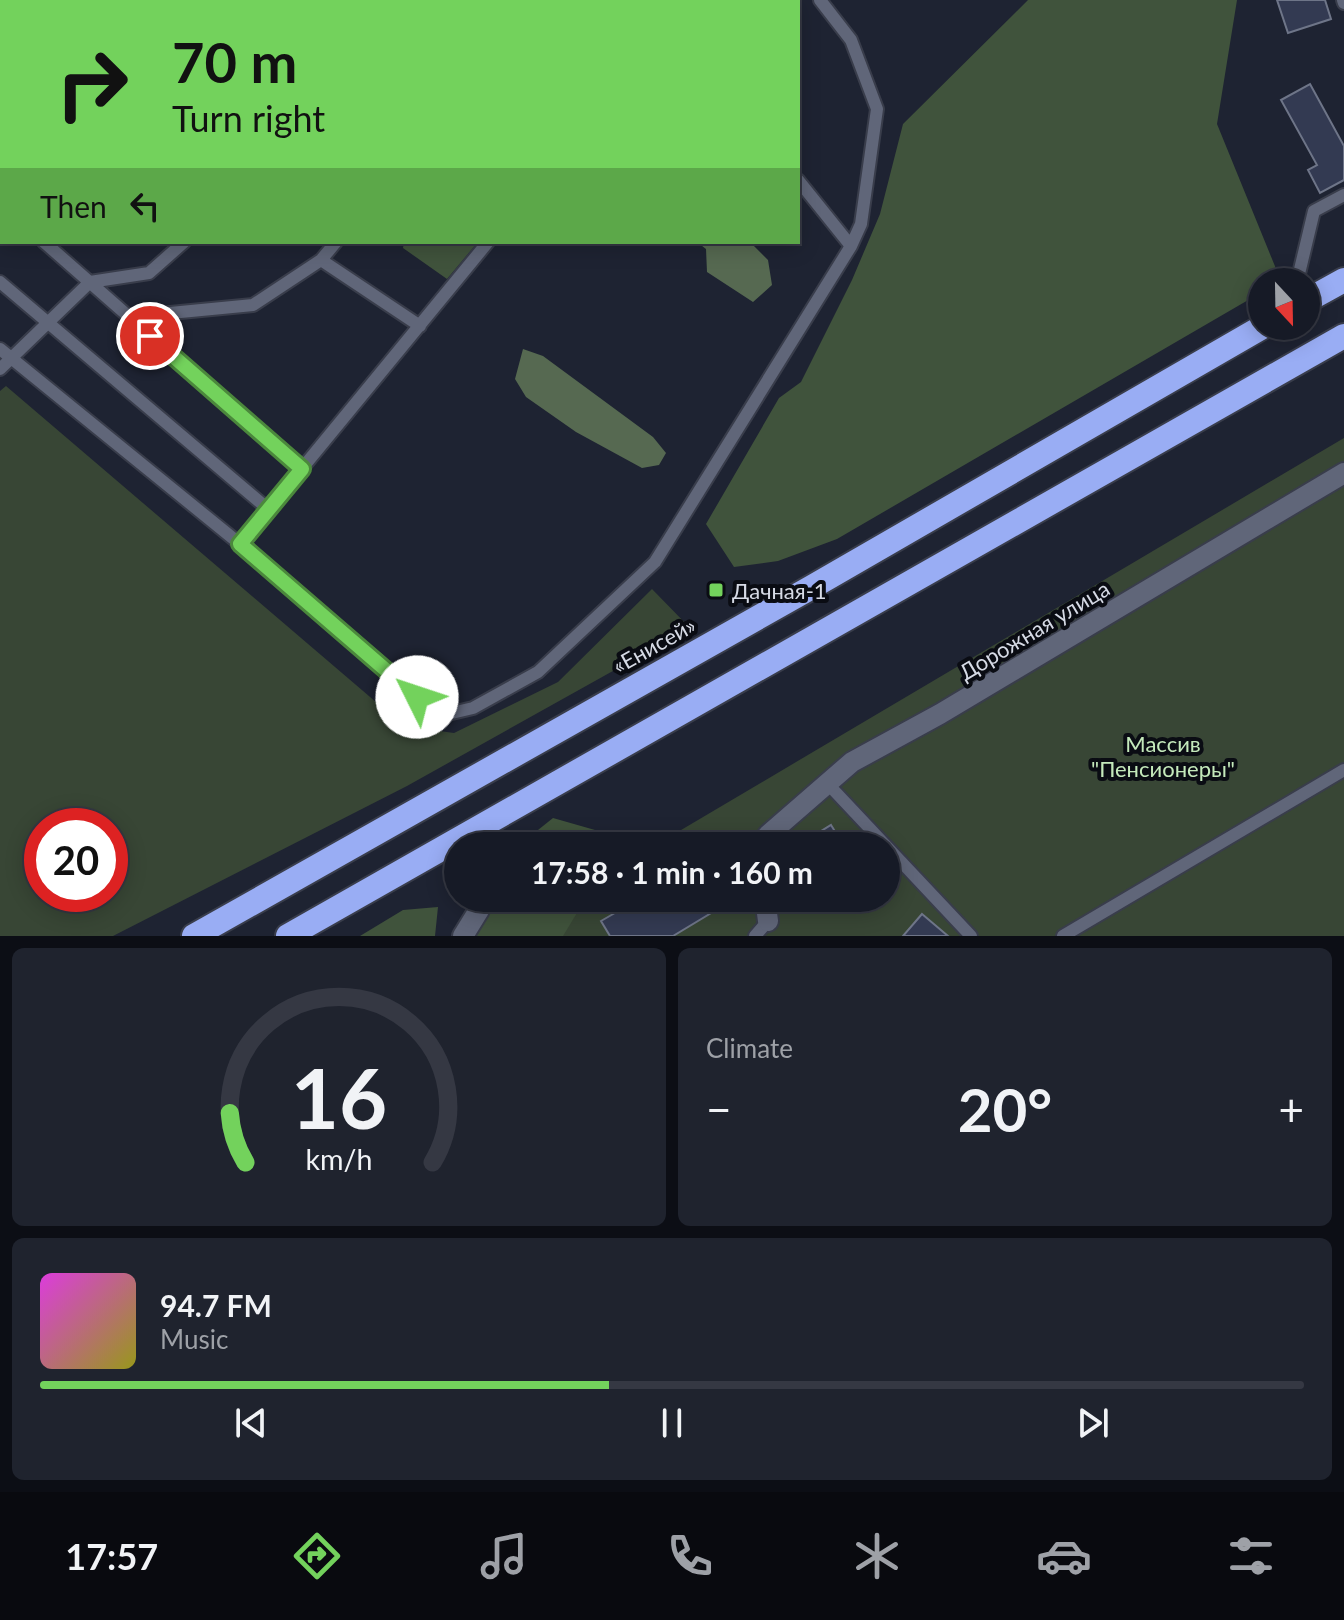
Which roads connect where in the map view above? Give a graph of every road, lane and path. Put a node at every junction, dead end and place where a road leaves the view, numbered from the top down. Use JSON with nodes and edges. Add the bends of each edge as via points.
{"nodes":[{"id":1,"x":820,"y":0,"type":"edge"},
{"id":2,"x":800,"y":182,"type":"edge"},
{"id":3,"x":1344,"y":195,"type":"edge"},
{"id":4,"x":46,"y":244,"type":"edge"},
{"id":5,"x":182,"y":244,"type":"edge"},
{"id":6,"x":334,"y":244,"type":"edge"},
{"id":7,"x":486,"y":244,"type":"edge"},
{"id":8,"x":851,"y":246,"type":"junction"},
{"id":9,"x":321,"y":260,"type":"junction"},
{"id":10,"x":1300,"y":268,"type":"edge"},
{"id":11,"x":1344,"y":280,"type":"edge"},
{"id":12,"x":0,"y":282,"type":"edge"},
{"id":13,"x":90,"y":282,"type":"junction"},
{"id":14,"x":1320,"y":293,"type":"edge"},
{"id":15,"x":129,"y":317,"type":"junction"},
{"id":16,"x":48,"y":322,"type":"junction"},
{"id":17,"x":420,"y":326,"type":"junction"},
{"id":18,"x":1248,"y":335,"type":"edge"},
{"id":19,"x":1344,"y":336,"type":"edge"},
{"id":20,"x":0,"y":349,"type":"edge"},
{"id":21,"x":11,"y":358,"type":"junction"},
{"id":22,"x":0,"y":369,"type":"edge"},
{"id":23,"x":302,"y":469,"type":"junction"},
{"id":24,"x":1344,"y":473,"type":"edge"},
{"id":25,"x":268,"y":509,"type":"junction"},
{"id":26,"x":240,"y":544,"type":"junction"},
{"id":27,"x":1344,"y":770,"type":"edge"},
{"id":28,"x":827,"y":783,"type":"junction"},
{"id":29,"x":485,"y":832,"type":"edge"},
{"id":30,"x":771,"y":832,"type":"edge"},
{"id":31,"x":444,"y":854,"type":"edge"},
{"id":32,"x":478,"y":912,"type":"edge"},
{"id":33,"x":194,"y":936,"type":"edge"},
{"id":34,"x":288,"y":936,"type":"edge"},
{"id":35,"x":463,"y":936,"type":"edge"},
{"id":36,"x":971,"y":936,"type":"edge"},
{"id":37,"x":1063,"y":936,"type":"edge"}],
"edges":[{"from":1,"to":8,"type":"lane","via":[[851,40],[877,109],[861,224]]},
{"from":2,"to":8,"type":"lane"},
{"from":3,"to":10,"type":"lane","via":[[1314,211]]},
{"from":4,"to":13,"type":"lane"},
{"from":5,"to":13,"type":"lane","via":[[149,273]]},
{"from":6,"to":9,"type":"lane"},
{"from":7,"to":17,"type":"lane"},
{"from":8,"to":26,"type":"lane","via":[[655,562],[538,672],[473,708],[439,716]]},
{"from":9,"to":15,"type":"lane","via":[[253,305]]},
{"from":9,"to":17,"type":"lane"},
{"from":11,"to":14,"type":"highway"},
{"from":12,"to":16,"type":"lane"},
{"from":13,"to":15,"type":"lane"},
{"from":13,"to":16,"type":"lane"},
{"from":15,"to":23,"type":"lane"},
{"from":16,"to":21,"type":"lane"},
{"from":16,"to":25,"type":"lane"},
{"from":17,"to":23,"type":"lane"},
{"from":18,"to":33,"type":"highway","name":"«Енисей»"},
{"from":19,"to":29,"type":"highway"},
{"from":20,"to":21,"type":"lane"},
{"from":21,"to":22,"type":"lane"},
{"from":21,"to":26,"type":"lane"},
{"from":23,"to":25,"type":"lane"},
{"from":24,"to":28,"type":"street","name":"Дорожная улица","via":[[852,762]]},
{"from":25,"to":26,"type":"lane"},
{"from":27,"to":37,"type":"lane"},
{"from":28,"to":30,"type":"street","name":"Дорожная улица"},
{"from":28,"to":36,"type":"lane"},
{"from":31,"to":34,"type":"highway"},
{"from":32,"to":35,"type":"street"}]}
